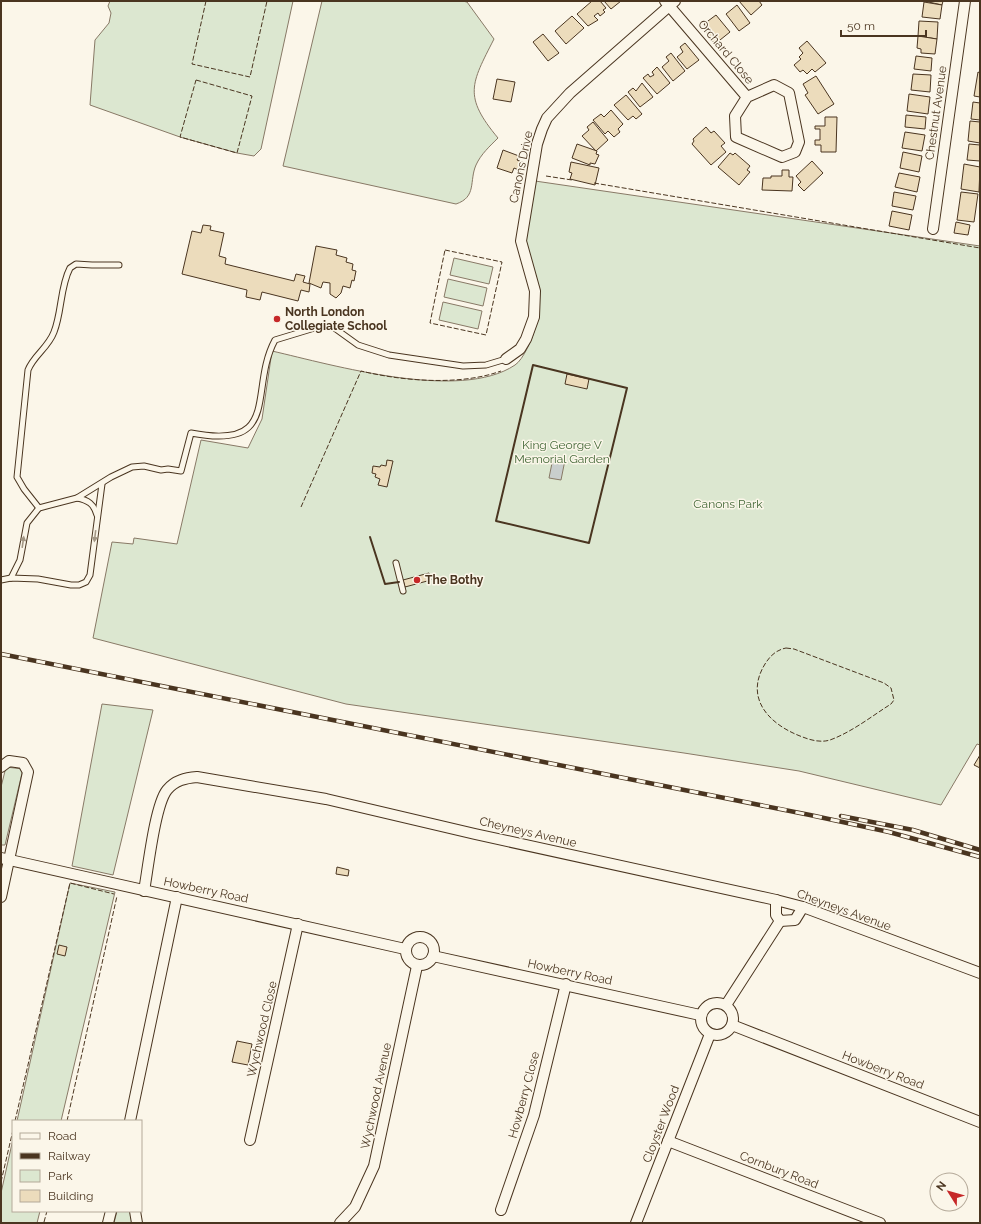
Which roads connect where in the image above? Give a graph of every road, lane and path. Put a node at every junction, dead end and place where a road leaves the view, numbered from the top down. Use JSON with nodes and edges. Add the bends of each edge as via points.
{"nodes":[{"id":1,"x":965,"y":1,"type":"edge"},
{"id":2,"x":670,"y":3,"type":"edge"},
{"id":3,"x":747,"y":97,"type":"junction"},
{"id":4,"x":933,"y":228,"type":"dead end"},
{"id":5,"x":119,"y":265,"type":"dead end"},
{"id":6,"x":506,"y":359,"type":"joint"},
{"id":7,"x":102,"y":484,"type":"junction"},
{"id":8,"x":77,"y":498,"type":"junction"},
{"id":9,"x":39,"y":508,"type":"junction"},
{"id":10,"x":98,"y":516,"type":"junction"},
{"id":11,"x":396,"y":563,"type":"dead end"},
{"id":12,"x":11,"y":578,"type":"junction"},
{"id":13,"x":1,"y":580,"type":"edge"},
{"id":14,"x":403,"y":591,"type":"dead end"},
{"id":15,"x":1,"y":767,"type":"edge"},
{"id":16,"x":6,"y":859,"type":"edge"},
{"id":17,"x":144,"y":891,"type":"junction"},
{"id":18,"x":1,"y":897,"type":"edge"},
{"id":19,"x":178,"y":897,"type":"junction"},
{"id":20,"x":776,"y":900,"type":"junction"},
{"id":21,"x":803,"y":907,"type":"junction"},
{"id":22,"x":780,"y":921,"type":"junction"},
{"id":23,"x":298,"y":924,"type":"junction"},
{"id":24,"x":406,"y":949,"type":"junction"},
{"id":25,"x":433,"y":956,"type":"junction"},
{"id":26,"x":417,"y":966,"type":"junction"},
{"id":27,"x":980,"y":973,"type":"edge"},
{"id":28,"x":566,"y":984,"type":"junction"},
{"id":29,"x":726,"y":1005,"type":"junction"},
{"id":30,"x":700,"y":1015,"type":"junction"},
{"id":31,"x":732,"y":1025,"type":"junction"},
{"id":32,"x":710,"y":1034,"type":"junction"},
{"id":33,"x":130,"y":1120,"type":"edge"},
{"id":34,"x":980,"y":1122,"type":"edge"},
{"id":35,"x":250,"y":1140,"type":"dead end"},
{"id":36,"x":668,"y":1141,"type":"junction"},
{"id":37,"x":501,"y":1210,"type":"dead end"},
{"id":38,"x":111,"y":1212,"type":"edge"},
{"id":39,"x":135,"y":1212,"type":"edge"},
{"id":40,"x":108,"y":1223,"type":"edge"},
{"id":41,"x":137,"y":1223,"type":"edge"},
{"id":42,"x":340,"y":1223,"type":"edge"},
{"id":43,"x":636,"y":1223,"type":"edge"},
{"id":44,"x":880,"y":1223,"type":"edge"}],
"edges":[{"from":1,"to":4,"type":"street","name":"Chestnut Avenue"},
{"from":2,"to":3,"type":"street","name":"Orchard Close"},
{"from":2,"to":6,"type":"street","name":"Canons Drive","via":[[570,93],[547,118],[537,144],[521,241],[534,291],[534,317],[520,349]]},
{"from":3,"to":3,"type":"street","name":"Orchard Close","via":[[774,85],[789,92],[799,142],[795,152],[782,157],[736,137],[735,116]]},
{"from":5,"to":9,"type":"lane","via":[[76,264],[70,268],[54,334],[28,370],[17,477]]},
{"from":6,"to":7,"type":"lane","via":[[486,365],[463,366],[370,350],[328,326],[297,333],[275,340],[260,408],[254,421],[246,429],[215,436],[191,433],[181,471],[132,467]]},
{"from":7,"to":8,"type":"lane"},
{"from":7,"to":10,"type":"lane"},
{"from":8,"to":9,"type":"lane"},
{"from":8,"to":10,"type":"lane","via":[[94,506]]},
{"from":12,"to":9,"type":"lane","one_way":true,"via":[[20,560],[27,523]]},
{"from":10,"to":12,"type":"lane","one_way":true,"via":[[90,575],[86,582],[71,585],[38,579]]},
{"from":11,"to":14,"type":"lane"},
{"from":12,"to":13,"type":"lane"},
{"from":15,"to":16,"type":"street","via":[[9,761],[23,763],[28,772]]},
{"from":16,"to":17,"type":"street","name":"Howberry Road"},
{"from":16,"to":18,"type":"street"},
{"from":17,"to":19,"type":"street","name":"Howberry Road"},
{"from":17,"to":20,"type":"street","name":"Cheyneys Avenue","via":[[160,803],[168,789],[182,779],[197,777],[326,798],[483,836]]},
{"from":19,"to":23,"type":"street","name":"Howberry Road"},
{"from":19,"to":33,"type":"street"},
{"from":20,"to":21,"type":"street","name":"Cheyneys Avenue"},
{"from":20,"to":22,"type":"street","via":[[776,915]]},
{"from":21,"to":22,"type":"street","via":[[795,920]]},
{"from":21,"to":27,"type":"street","name":"Cheyneys Avenue"},
{"from":22,"to":29,"type":"street"},
{"from":23,"to":24,"type":"street","name":"Howberry Road"},
{"from":23,"to":35,"type":"street","name":"Wychwood Close"},
{"from":24,"to":25,"type":"street","via":[[407,944],[414,938],[424,937],[434,947]]},
{"from":24,"to":26,"type":"street","via":[[407,958]]},
{"from":25,"to":26,"type":"street","via":[[425,965]]},
{"from":25,"to":28,"type":"street","name":"Howberry Road"},
{"from":26,"to":42,"type":"street","name":"Wychwood Avenue","via":[[374,1166],[355,1207]]},
{"from":28,"to":30,"type":"street","name":"Howberry Road"},
{"from":28,"to":37,"type":"street","name":"Howberry Close","via":[[534,1115]]},
{"from":29,"to":30,"type":"street","via":[[711,1003]]},
{"from":29,"to":31,"type":"street","via":[[733,1016]]},
{"from":30,"to":32,"type":"street","via":[[701,1024]]},
{"from":31,"to":32,"type":"street","via":[[720,1035]]},
{"from":31,"to":34,"type":"street","name":"Howberry Road"},
{"from":32,"to":36,"type":"street","name":"Cloyster Wood"},
{"from":36,"to":43,"type":"street","name":"Cloyster Wood"},
{"from":36,"to":44,"type":"street","name":"Cornbury Road"},
{"from":38,"to":40,"type":"street"},
{"from":39,"to":41,"type":"street"}]}
